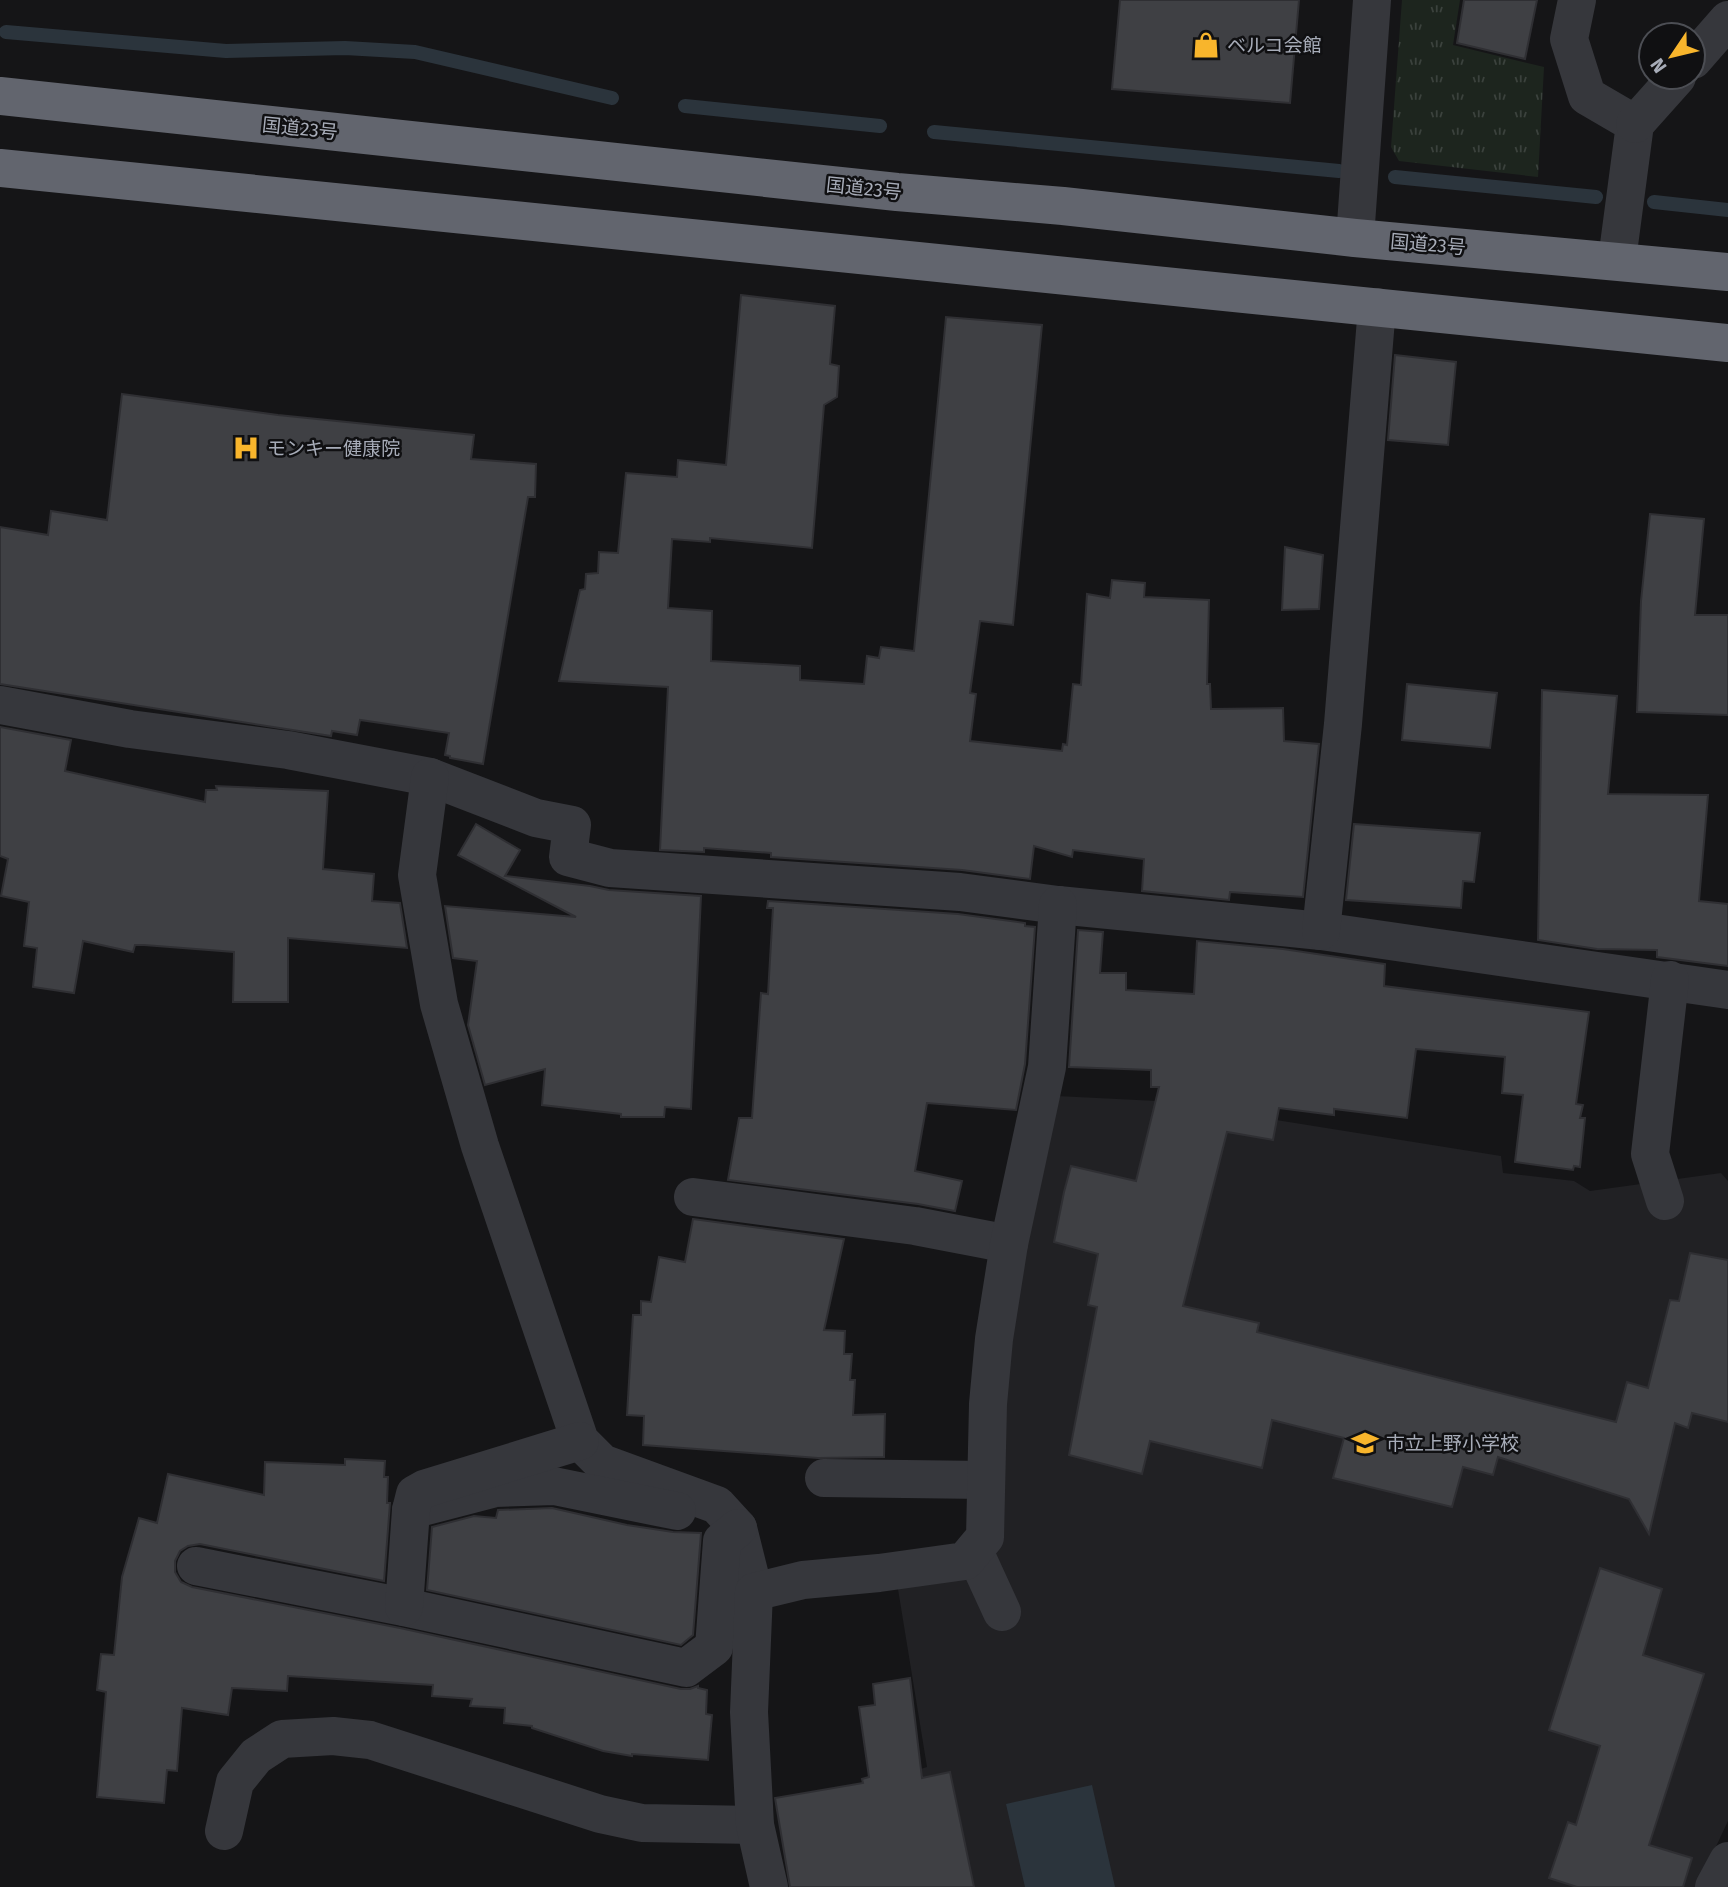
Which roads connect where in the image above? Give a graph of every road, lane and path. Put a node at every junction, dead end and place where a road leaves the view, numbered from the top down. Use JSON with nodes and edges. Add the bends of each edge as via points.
{"nodes":[{"id":1,"x":1372,"y":0,"type":"edge"},
{"id":2,"x":1577,"y":0,"type":"edge"},
{"id":3,"x":1728,"y":20,"type":"edge"},
{"id":4,"x":1707,"y":44,"type":"edge"},
{"id":5,"x":1664,"y":91,"type":"edge"},
{"id":6,"x":0,"y":96,"type":"edge"},
{"id":7,"x":1635,"y":124,"type":"junction"},
{"id":8,"x":0,"y":168,"type":"edge"},
{"id":9,"x":1355,"y":238,"type":"junction"},
{"id":10,"x":1617,"y":260,"type":"junction"},
{"id":11,"x":1728,"y":272,"type":"edge"},
{"id":12,"x":1377,"y":307,"type":"junction"},
{"id":13,"x":1728,"y":343,"type":"edge"},
{"id":14,"x":0,"y":705,"type":"edge"},
{"id":15,"x":429,"y":777,"type":"junction"},
{"id":16,"x":1058,"y":905,"type":"junction"},
{"id":17,"x":1321,"y":931,"type":"junction"},
{"id":18,"x":1670,"y":980,"type":"junction"},
{"id":19,"x":1728,"y":990,"type":"edge"},
{"id":20,"x":693,"y":1197,"type":"dead end"},
{"id":21,"x":1665,"y":1201,"type":"dead end"},
{"id":22,"x":1009,"y":1244,"type":"junction"},
{"id":23,"x":580,"y":1441,"type":"junction"},
{"id":24,"x":824,"y":1478,"type":"dead end"},
{"id":25,"x":985,"y":1480,"type":"junction"},
{"id":26,"x":411,"y":1510,"type":"junction"},
{"id":27,"x":728,"y":1517,"type":"junction"},
{"id":28,"x":974,"y":1551,"type":"junction"},
{"id":29,"x":196,"y":1566,"type":"dead end"},
{"id":30,"x":754,"y":1592,"type":"junction"},
{"id":31,"x":404,"y":1607,"type":"junction"},
{"id":32,"x":1002,"y":1612,"type":"dead end"},
{"id":33,"x":755,"y":1825,"type":"junction"},
{"id":34,"x":224,"y":1831,"type":"dead end"},
{"id":35,"x":1728,"y":1861,"type":"edge"},
{"id":36,"x":769,"y":1887,"type":"edge"},
{"id":37,"x":1714,"y":1887,"type":"edge"}],
"edges":[{"from":1,"to":9,"type":"street"},
{"from":2,"to":7,"type":"street","via":[[1569,40],[1587,96]]},
{"from":3,"to":4,"type":"street"},
{"from":5,"to":7,"type":"street"},
{"from":6,"to":9,"type":"highway","name":"国道23号"},
{"from":7,"to":10,"type":"street"},
{"from":8,"to":12,"type":"highway"},
{"from":9,"to":10,"type":"highway","name":"国道23号"},
{"from":10,"to":11,"type":"highway","name":"国道23号"},
{"from":12,"to":13,"type":"highway"},
{"from":12,"to":17,"type":"street"},
{"from":14,"to":15,"type":"street"},
{"from":15,"to":16,"type":"street","via":[[537,818],[572,825],[568,857],[610,868],[934,890]]},
{"from":15,"to":23,"type":"street","via":[[417,875],[439,1004],[480,1146]]},
{"from":16,"to":17,"type":"street"},
{"from":16,"to":22,"type":"street","via":[[1047,1067]]},
{"from":17,"to":18,"type":"street"},
{"from":18,"to":19,"type":"street"},
{"from":18,"to":21,"type":"street","via":[[1650,1154]]},
{"from":20,"to":22,"type":"street","via":[[915,1226]]},
{"from":22,"to":25,"type":"street","via":[[994,1339]]},
{"from":23,"to":26,"type":"street","via":[[424,1489],[415,1494]]},
{"from":23,"to":27,"type":"street","via":[[601,1463]]},
{"from":24,"to":25,"type":"street"},
{"from":25,"to":28,"type":"street","via":[[985,1537]]},
{"from":26,"to":27,"type":"street","via":[[495,1488],[554,1486],[691,1514]]},
{"from":26,"to":31,"type":"street"},
{"from":27,"to":30,"type":"street"},
{"from":27,"to":31,"type":"street","via":[[714,1647],[687,1668]]},
{"from":28,"to":30,"type":"street","via":[[965,1561],[803,1580]]},
{"from":28,"to":32,"type":"street"},
{"from":29,"to":31,"type":"street"},
{"from":30,"to":33,"type":"street","via":[[749,1712]]},
{"from":33,"to":34,"type":"street","via":[[642,1823],[611,1817],[370,1740],[333,1736],[282,1738],[256,1756],[235,1782]]},
{"from":33,"to":36,"type":"street"},
{"from":35,"to":37,"type":"street"}]}
